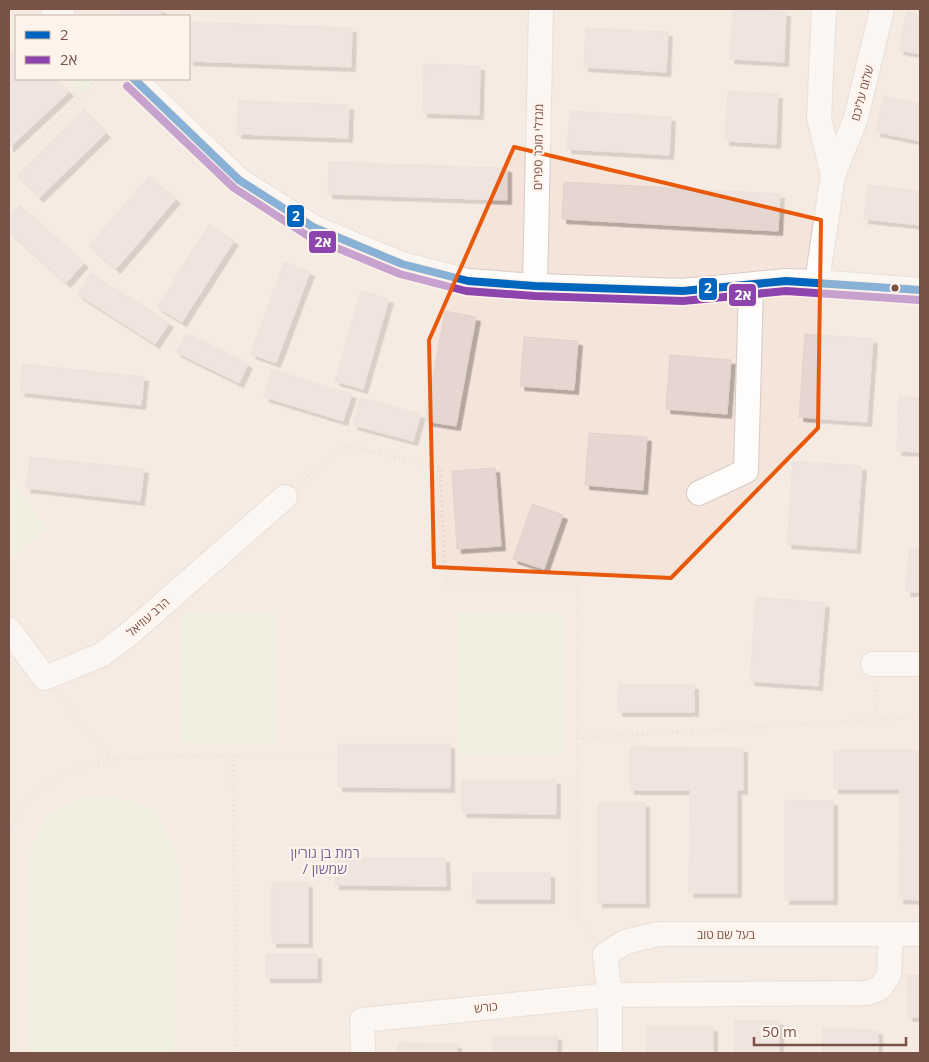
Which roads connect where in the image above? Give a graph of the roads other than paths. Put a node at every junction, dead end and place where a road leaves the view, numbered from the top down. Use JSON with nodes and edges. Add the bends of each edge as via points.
{"nodes":[{"id":1,"x":541,"y":9,"type":"edge"},
{"id":2,"x":824,"y":9,"type":"edge"},
{"id":3,"x":882,"y":9,"type":"edge"},
{"id":4,"x":135,"y":80,"type":"edge"},
{"id":5,"x":833,"y":175,"type":"junction"},
{"id":6,"x":817,"y":282,"type":"junction"},
{"id":7,"x":750,"y":285,"type":"junction"},
{"id":8,"x":535,"y":286,"type":"junction"},
{"id":9,"x":920,"y":290,"type":"edge"},
{"id":10,"x":700,"y":493,"type":"dead end"},
{"id":11,"x":284,"y":497,"type":"road end"},
{"id":12,"x":9,"y":630,"type":"edge"},
{"id":13,"x":873,"y":664,"type":"road end"},
{"id":14,"x":920,"y":664,"type":"edge"},
{"id":15,"x":891,"y":934,"type":"junction"},
{"id":16,"x":920,"y":934,"type":"edge"},
{"id":17,"x":610,"y":995,"type":"junction"},
{"id":18,"x":363,"y":1053,"type":"edge"},
{"id":19,"x":610,"y":1053,"type":"edge"}],
"edges":[{"from":1,"to":8,"type":"street","name":"מנדלי מוכר ספרים"},
{"from":2,"to":5,"type":"street","name":"שלום עליכם","via":[[819,118]]},
{"from":3,"to":5,"type":"street","name":"שלום עליכם","via":[[856,118]]},
{"from":4,"to":8,"type":"street","via":[[238,180],[313,228],[402,264],[468,280]]},
{"from":5,"to":6,"type":"street","name":"שלום עליכם"},
{"from":6,"to":7,"type":"street"},
{"from":6,"to":9,"type":"street"},
{"from":7,"to":8,"type":"street","via":[[683,292]]},
{"from":7,"to":10,"type":"street","via":[[746,471]]},
{"from":11,"to":12,"type":"street","name":"הרב עוזיאל","via":[[128,635],[101,655],[45,678]]},
{"from":13,"to":14,"type":"street"},
{"from":15,"to":16,"type":"street","name":"בעל שם טוב"},
{"from":15,"to":17,"type":"street","via":[[889,975],[880,988],[867,993]]},
{"from":15,"to":17,"type":"street","name":"בעל שם טוב","via":[[658,934],[625,942],[605,955]]},
{"from":17,"to":18,"type":"street","name":"כורש","via":[[362,1020]]},
{"from":17,"to":19,"type":"street"}]}
